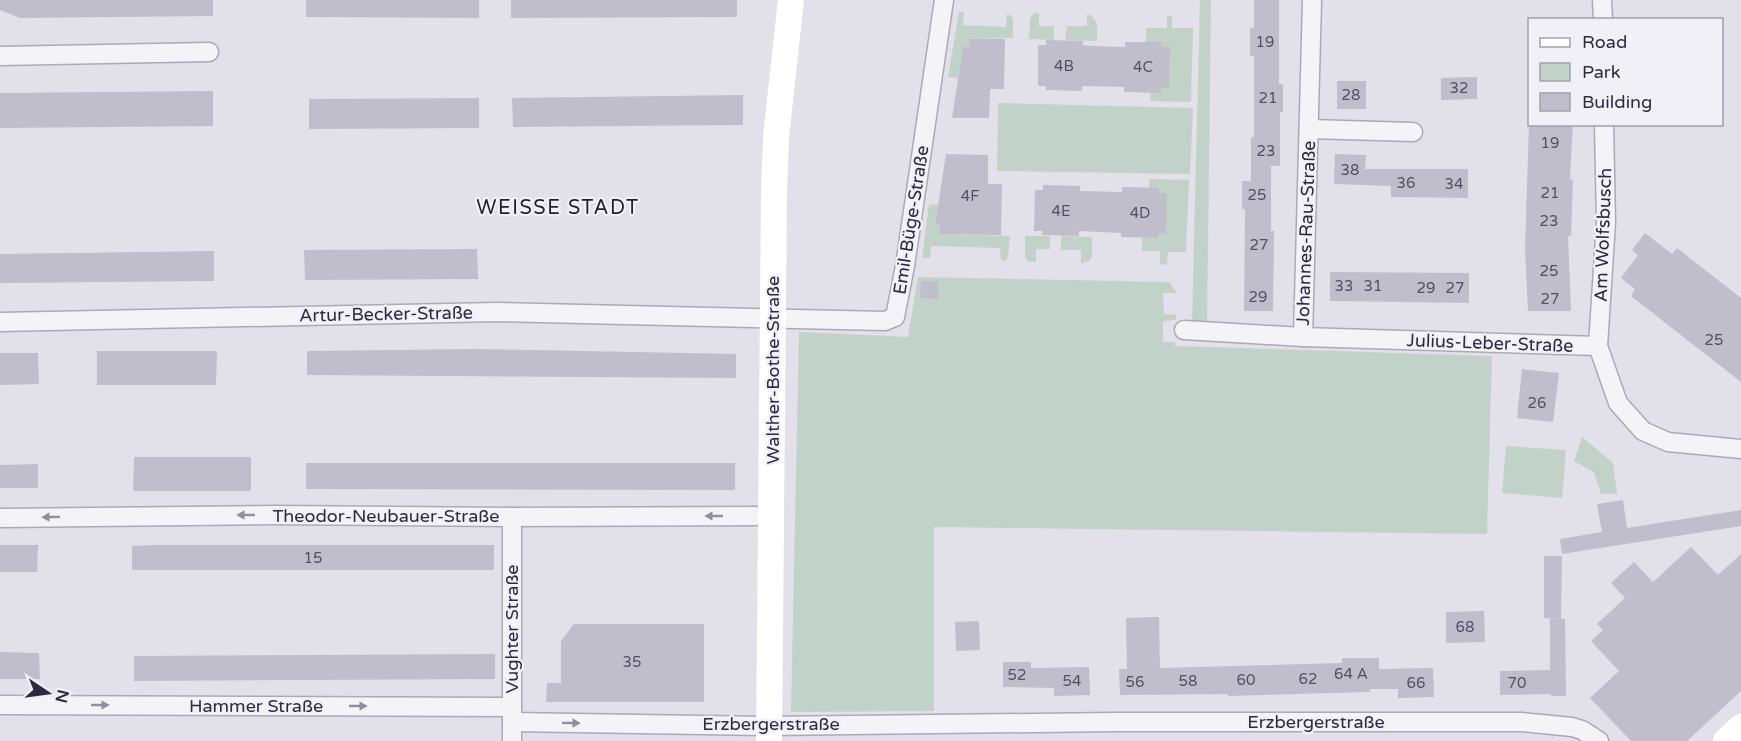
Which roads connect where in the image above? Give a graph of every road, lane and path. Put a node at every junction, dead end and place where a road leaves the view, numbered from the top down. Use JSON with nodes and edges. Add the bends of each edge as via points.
{"nodes":[{"id":1,"x":791,"y":0,"type":"edge"},
{"id":2,"x":944,"y":0,"type":"edge"},
{"id":3,"x":1312,"y":0,"type":"edge"},
{"id":4,"x":1602,"y":0,"type":"edge"},
{"id":5,"x":1603,"y":18,"type":"edge"},
{"id":6,"x":209,"y":52,"type":"dead end"},
{"id":7,"x":0,"y":56,"type":"edge"},
{"id":8,"x":1604,"y":126,"type":"edge"},
{"id":9,"x":1309,"y":129,"type":"junction"},
{"id":10,"x":1413,"y":132,"type":"dead end"},
{"id":11,"x":772,"y":318,"type":"junction"},
{"id":12,"x":0,"y":322,"type":"edge"},
{"id":13,"x":1184,"y":330,"type":"dead end"},
{"id":14,"x":1303,"y":337,"type":"junction"},
{"id":15,"x":1598,"y":346,"type":"junction"},
{"id":16,"x":1741,"y":449,"type":"edge"},
{"id":17,"x":772,"y":516,"type":"junction"},
{"id":18,"x":512,"y":517,"type":"junction"},
{"id":19,"x":0,"y":518,"type":"edge"},
{"id":20,"x":0,"y":705,"type":"edge"},
{"id":21,"x":512,"y":714,"type":"junction"},
{"id":22,"x":1741,"y":727,"type":"edge"},
{"id":23,"x":1029,"y":732,"type":"edge"},
{"id":24,"x":769,"y":733,"type":"edge"},
{"id":25,"x":512,"y":741,"type":"edge"},
{"id":26,"x":1599,"y":741,"type":"edge"},
{"id":27,"x":1726,"y":741,"type":"edge"}],
"edges":[{"from":1,"to":11,"type":"street","name":"Walther-Bothe-Straße","via":[[776,137]]},
{"from":2,"to":11,"type":"street","name":"Emil-Büge-Straße","via":[[895,317],[885,321]]},
{"from":3,"to":9,"type":"street","name":"Johannes-Rau-Straße"},
{"from":4,"to":5,"type":"street"},
{"from":6,"to":7,"type":"street"},
{"from":8,"to":15,"type":"street","name":"Am Wolfsbusch","via":[[1606,222]]},
{"from":9,"to":10,"type":"street","name":"Johannes-Rau-Straße"},
{"from":9,"to":14,"type":"street","name":"Johannes-Rau-Straße"},
{"from":11,"to":12,"type":"street","name":"Artur-Becker-Straße","via":[[497,312]]},
{"from":11,"to":17,"type":"street","name":"Walther-Bothe-Straße"},
{"from":13,"to":14,"type":"street","name":"Julius-Leber-Straße"},
{"from":14,"to":15,"type":"street","name":"Julius-Leber-Straße"},
{"from":15,"to":16,"type":"street","name":"Julius-Leber-Straße","via":[[1618,403],[1643,431],[1668,442]]},
{"from":17,"to":18,"type":"street","name":"Theodor-Neubauer-Straße","one_way":true},
{"from":17,"to":24,"type":"street","name":"Walther-Bothe-Straße"},
{"from":18,"to":19,"type":"street","name":"Theodor-Neubauer-Straße","one_way":true},
{"from":18,"to":21,"type":"street","name":"Vughter Straße"},
{"from":20,"to":21,"type":"street","name":"Hammer Straße","one_way":true},
{"from":21,"to":24,"type":"street","name":"Erzbergerstraße","one_way":true},
{"from":21,"to":25,"type":"street","name":"Vughter Straße"},
{"from":22,"to":27,"type":"street"},
{"from":23,"to":24,"type":"street","name":"Erzbergerstraße"},
{"from":23,"to":26,"type":"street","name":"Erzbergerstraße","via":[[1522,722],[1572,727]]}]}
